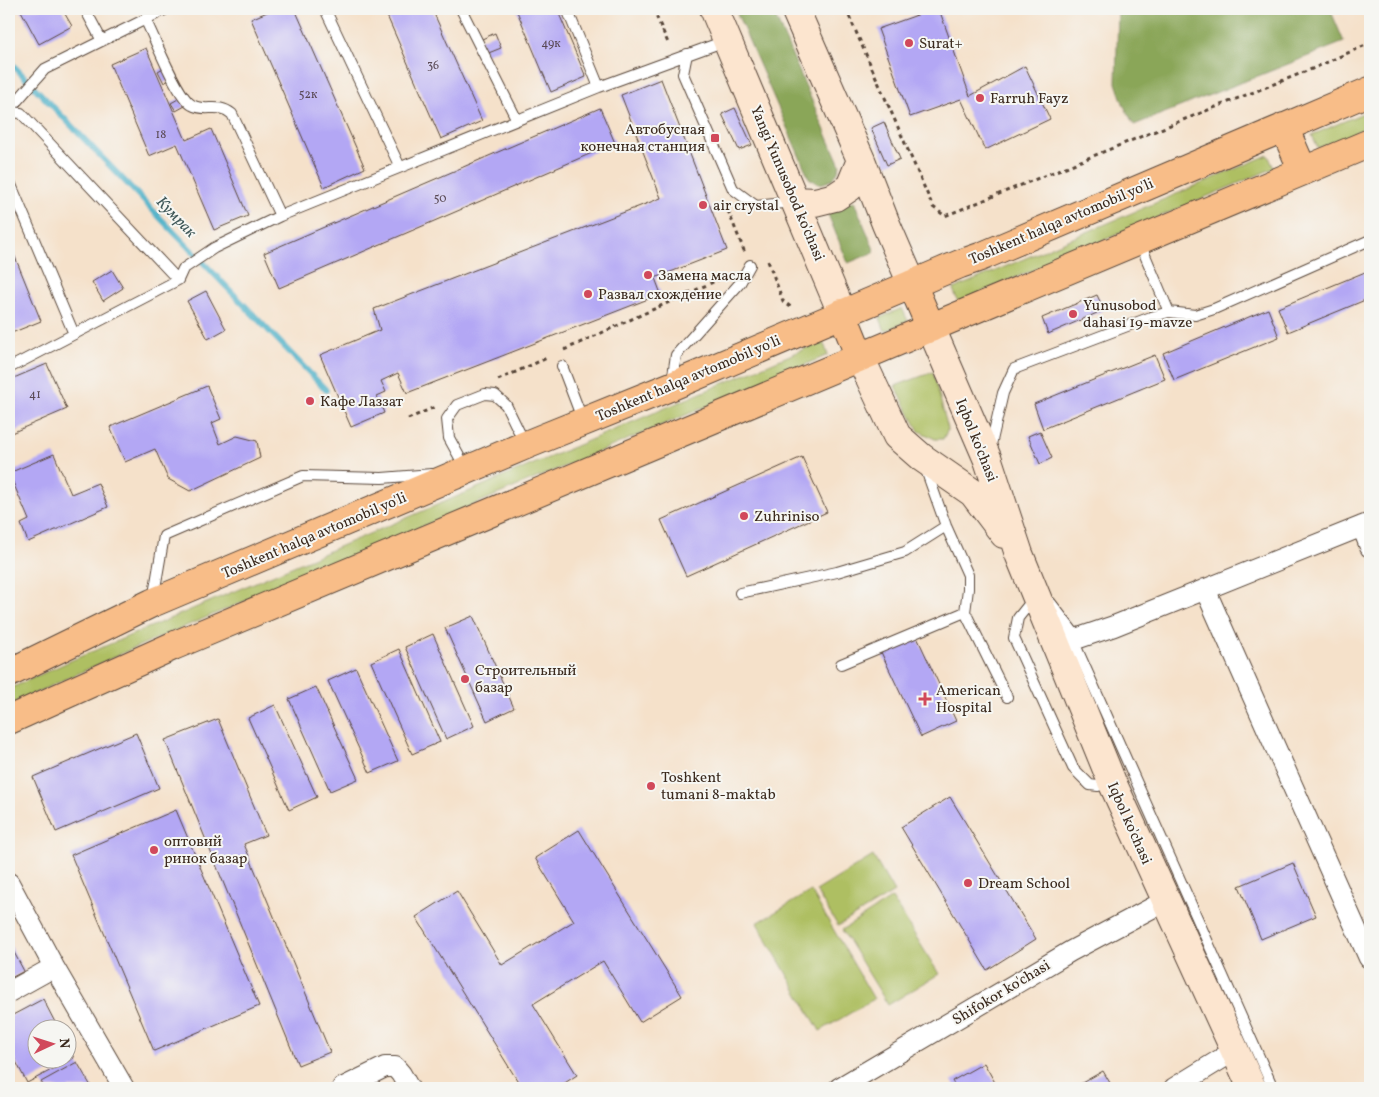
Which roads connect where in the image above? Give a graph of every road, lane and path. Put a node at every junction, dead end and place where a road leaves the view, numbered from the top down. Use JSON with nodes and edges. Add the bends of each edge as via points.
{"nodes":[{"id":1,"x":85,"y":9,"type":"edge"},
{"id":2,"x":166,"y":9,"type":"edge"},
{"id":3,"x":325,"y":9,"type":"edge"},
{"id":4,"x":460,"y":9,"type":"edge"},
{"id":5,"x":566,"y":9,"type":"edge"},
{"id":6,"x":653,"y":9,"type":"edge"},
{"id":7,"x":714,"y":9,"type":"edge"},
{"id":8,"x":795,"y":9,"type":"edge"},
{"id":9,"x":846,"y":9,"type":"edge"},
{"id":10,"x":146,"y":19,"type":"junction"},
{"id":11,"x":728,"y":40,"type":"junction"},
{"id":12,"x":102,"y":41,"type":"junction"},
{"id":13,"x":1370,"y":43,"type":"edge"},
{"id":14,"x":687,"y":54,"type":"junction"},
{"id":15,"x":674,"y":58,"type":"junction"},
{"id":16,"x":599,"y":87,"type":"junction"},
{"id":17,"x":1370,"y":91,"type":"edge"},
{"id":18,"x":9,"y":111,"type":"edge"},
{"id":19,"x":517,"y":120,"type":"junction"},
{"id":20,"x":1284,"y":127,"type":"junction"},
{"id":21,"x":1370,"y":143,"type":"edge"},
{"id":22,"x":861,"y":160,"type":"junction"},
{"id":23,"x":400,"y":167,"type":"junction"},
{"id":24,"x":1303,"y":171,"type":"junction"},
{"id":25,"x":9,"y":180,"type":"edge"},
{"id":26,"x":724,"y":200,"type":"dead end"},
{"id":27,"x":795,"y":202,"type":"junction"},
{"id":28,"x":280,"y":216,"type":"junction"},
{"id":29,"x":1139,"y":240,"type":"junction"},
{"id":30,"x":1370,"y":240,"type":"edge"},
{"id":31,"x":750,"y":265,"type":"junction"},
{"id":32,"x":178,"y":280,"type":"junction"},
{"id":33,"x":912,"y":284,"type":"junction"},
{"id":34,"x":1169,"y":312,"type":"junction"},
{"id":35,"x":842,"y":313,"type":"junction"},
{"id":36,"x":930,"y":328,"type":"junction"},
{"id":37,"x":74,"y":334,"type":"junction"},
{"id":38,"x":860,"y":357,"type":"junction"},
{"id":39,"x":562,"y":366,"type":"dead end"},
{"id":40,"x":9,"y":368,"type":"edge"},
{"id":41,"x":492,"y":382,"type":"dead end"},
{"id":42,"x":672,"y":386,"type":"junction"},
{"id":43,"x":438,"y":406,"type":"dead end"},
{"id":44,"x":408,"y":419,"type":"dead end"},
{"id":45,"x":584,"y":422,"type":"junction"},
{"id":46,"x":526,"y":444,"type":"junction"},
{"id":47,"x":921,"y":456,"type":"junction"},
{"id":48,"x":988,"y":460,"type":"junction"},
{"id":49,"x":467,"y":471,"type":"junction"},
{"id":50,"x":1366,"y":525,"type":"edge"},
{"id":51,"x":946,"y":526,"type":"junction"},
{"id":52,"x":1370,"y":548,"type":"edge"},
{"id":53,"x":1019,"y":554,"type":"junction"},
{"id":54,"x":1205,"y":589,"type":"junction"},
{"id":55,"x":740,"y":593,"type":"dead end"},
{"id":56,"x":1036,"y":595,"type":"junction"},
{"id":57,"x":152,"y":603,"type":"junction"},
{"id":58,"x":965,"y":612,"type":"junction"},
{"id":59,"x":1074,"y":640,"type":"junction"},
{"id":60,"x":841,"y":664,"type":"dead end"},
{"id":61,"x":10,"y":669,"type":"edge"},
{"id":62,"x":1007,"y":697,"type":"dead end"},
{"id":63,"x":9,"y":720,"type":"edge"},
{"id":64,"x":1112,"y":782,"type":"junction"},
{"id":65,"x":9,"y":883,"type":"edge"},
{"id":66,"x":1165,"y":901,"type":"junction"},
{"id":67,"x":1368,"y":958,"type":"dead end"},
{"id":68,"x":54,"y":967,"type":"junction"},
{"id":69,"x":9,"y":992,"type":"edge"},
{"id":70,"x":1234,"y":1051,"type":"junction"},
{"id":71,"x":124,"y":1088,"type":"edge"},
{"id":72,"x":342,"y":1088,"type":"edge"},
{"id":73,"x":408,"y":1088,"type":"edge"},
{"id":74,"x":840,"y":1088,"type":"edge"},
{"id":75,"x":1174,"y":1088,"type":"edge"},
{"id":76,"x":1252,"y":1088,"type":"edge"},
{"id":77,"x":1273,"y":1088,"type":"edge"}],
"edges":[{"from":1,"to":12,"type":"lane"},
{"from":2,"to":10,"type":"lane"},
{"from":3,"to":23,"type":"lane"},
{"from":4,"to":19,"type":"lane"},
{"from":5,"to":16,"type":"lane"},
{"from":6,"to":15,"type":"path"},
{"from":7,"to":11,"type":"street","name":"Yangi Yunusobod ko'chasi"},
{"from":8,"to":22,"type":"street"},
{"from":9,"to":13,"type":"path","via":[[933,207],[945,216]]},
{"from":10,"to":12,"type":"lane"},
{"from":10,"to":28,"type":"lane","via":[[179,90],[191,105],[224,108],[232,114]]},
{"from":11,"to":14,"type":"lane"},
{"from":11,"to":27,"type":"street","name":"Yangi Yunusobod ko'chasi"},
{"from":12,"to":18,"type":"lane","via":[[45,69]]},
{"from":14,"to":15,"type":"lane"},
{"from":14,"to":27,"type":"lane","via":[[683,74],[733,189],[756,206]]},
{"from":15,"to":16,"type":"lane"},
{"from":16,"to":19,"type":"lane"},
{"from":17,"to":20,"type":"highway","name":"Toshkent halqa avtomobil yo'li"},
{"from":18,"to":32,"type":"lane","via":[[20,113]]},
{"from":19,"to":23,"type":"lane"},
{"from":20,"to":24,"type":"highway"},
{"from":20,"to":33,"type":"highway","name":"Toshkent halqa avtomobil yo'li"},
{"from":21,"to":24,"type":"highway"},
{"from":22,"to":27,"type":"street","via":[[850,187],[835,197]]},
{"from":22,"to":33,"type":"street"},
{"from":23,"to":28,"type":"lane"},
{"from":24,"to":29,"type":"highway"},
{"from":25,"to":37,"type":"lane"},
{"from":26,"to":31,"type":"path"},
{"from":27,"to":35,"type":"street","name":"Yangi Yunusobod ko'chasi"},
{"from":28,"to":32,"type":"lane","via":[[214,248],[183,270]]},
{"from":29,"to":34,"type":"lane"},
{"from":29,"to":36,"type":"highway"},
{"from":30,"to":34,"type":"lane","via":[[1214,309],[1195,315]]},
{"from":31,"to":41,"type":"path"},
{"from":31,"to":42,"type":"lane","via":[[740,283],[676,355]]},
{"from":32,"to":37,"type":"lane"},
{"from":33,"to":35,"type":"highway","name":"Toshkent halqa avtomobil yo'li"},
{"from":33,"to":36,"type":"highway"},
{"from":34,"to":48,"type":"lane","via":[[1014,369],[1003,393]]},
{"from":35,"to":38,"type":"highway","name":"Yangi Yunusobod ko'chasi"},
{"from":35,"to":42,"type":"highway","name":"Toshkent halqa avtomobil yo'li"},
{"from":36,"to":38,"type":"highway"},
{"from":36,"to":48,"type":"street","name":"Iqbol ko'chasi"},
{"from":37,"to":40,"type":"lane"},
{"from":38,"to":47,"type":"street","name":"Iqbol ko'chasi","via":[[897,436]]},
{"from":38,"to":63,"type":"highway","via":[[173,646]]},
{"from":39,"to":45,"type":"lane"},
{"from":42,"to":45,"type":"highway","name":"Toshkent halqa avtomobil yo'li"},
{"from":43,"to":44,"type":"path"},
{"from":45,"to":46,"type":"highway","name":"Toshkent halqa avtomobil yo'li"},
{"from":46,"to":49,"type":"highway","name":"Toshkent halqa avtomobil yo'li"},
{"from":46,"to":49,"type":"lane","via":[[506,405],[495,395],[485,394],[457,405],[447,418],[449,438]]},
{"from":47,"to":51,"type":"lane"},
{"from":47,"to":53,"type":"street","name":"Iqbol ko'chasi","via":[[974,493]]},
{"from":48,"to":53,"type":"street","name":"Iqbol ko'chasi"},
{"from":49,"to":57,"type":"highway","name":"Toshkent halqa avtomobil yo'li"},
{"from":49,"to":57,"type":"lane","via":[[382,478],[303,476],[164,536]]},
{"from":50,"to":52,"type":"street"},
{"from":50,"to":54,"type":"street"},
{"from":51,"to":55,"type":"lane","via":[[905,552],[837,572]]},
{"from":51,"to":58,"type":"lane","via":[[968,575]]},
{"from":53,"to":56,"type":"street","name":"Iqbol ko'chasi"},
{"from":54,"to":59,"type":"street"},
{"from":54,"to":67,"type":"street"},
{"from":56,"to":59,"type":"street"},
{"from":56,"to":64,"type":"street","name":"Iqbol ko'chasi"},
{"from":56,"to":64,"type":"lane","via":[[1018,618],[1014,638],[1073,768],[1090,785]]},
{"from":57,"to":61,"type":"highway","name":"Toshkent halqa avtomobil yo'li"},
{"from":58,"to":60,"type":"lane"},
{"from":58,"to":62,"type":"lane"},
{"from":59,"to":77,"type":"lane"},
{"from":64,"to":66,"type":"street","name":"Iqbol ko'chasi"},
{"from":65,"to":68,"type":"street"},
{"from":66,"to":70,"type":"street","name":"Iqbol ko'chasi"},
{"from":66,"to":74,"type":"street","name":"Shifokor ko'chasi","via":[[1071,951]]},
{"from":68,"to":69,"type":"street"},
{"from":68,"to":71,"type":"street"},
{"from":70,"to":75,"type":"street"},
{"from":70,"to":76,"type":"street","name":"Iqbol ko'chasi"},
{"from":72,"to":73,"type":"street","via":[[385,1067],[395,1068]]}]}
